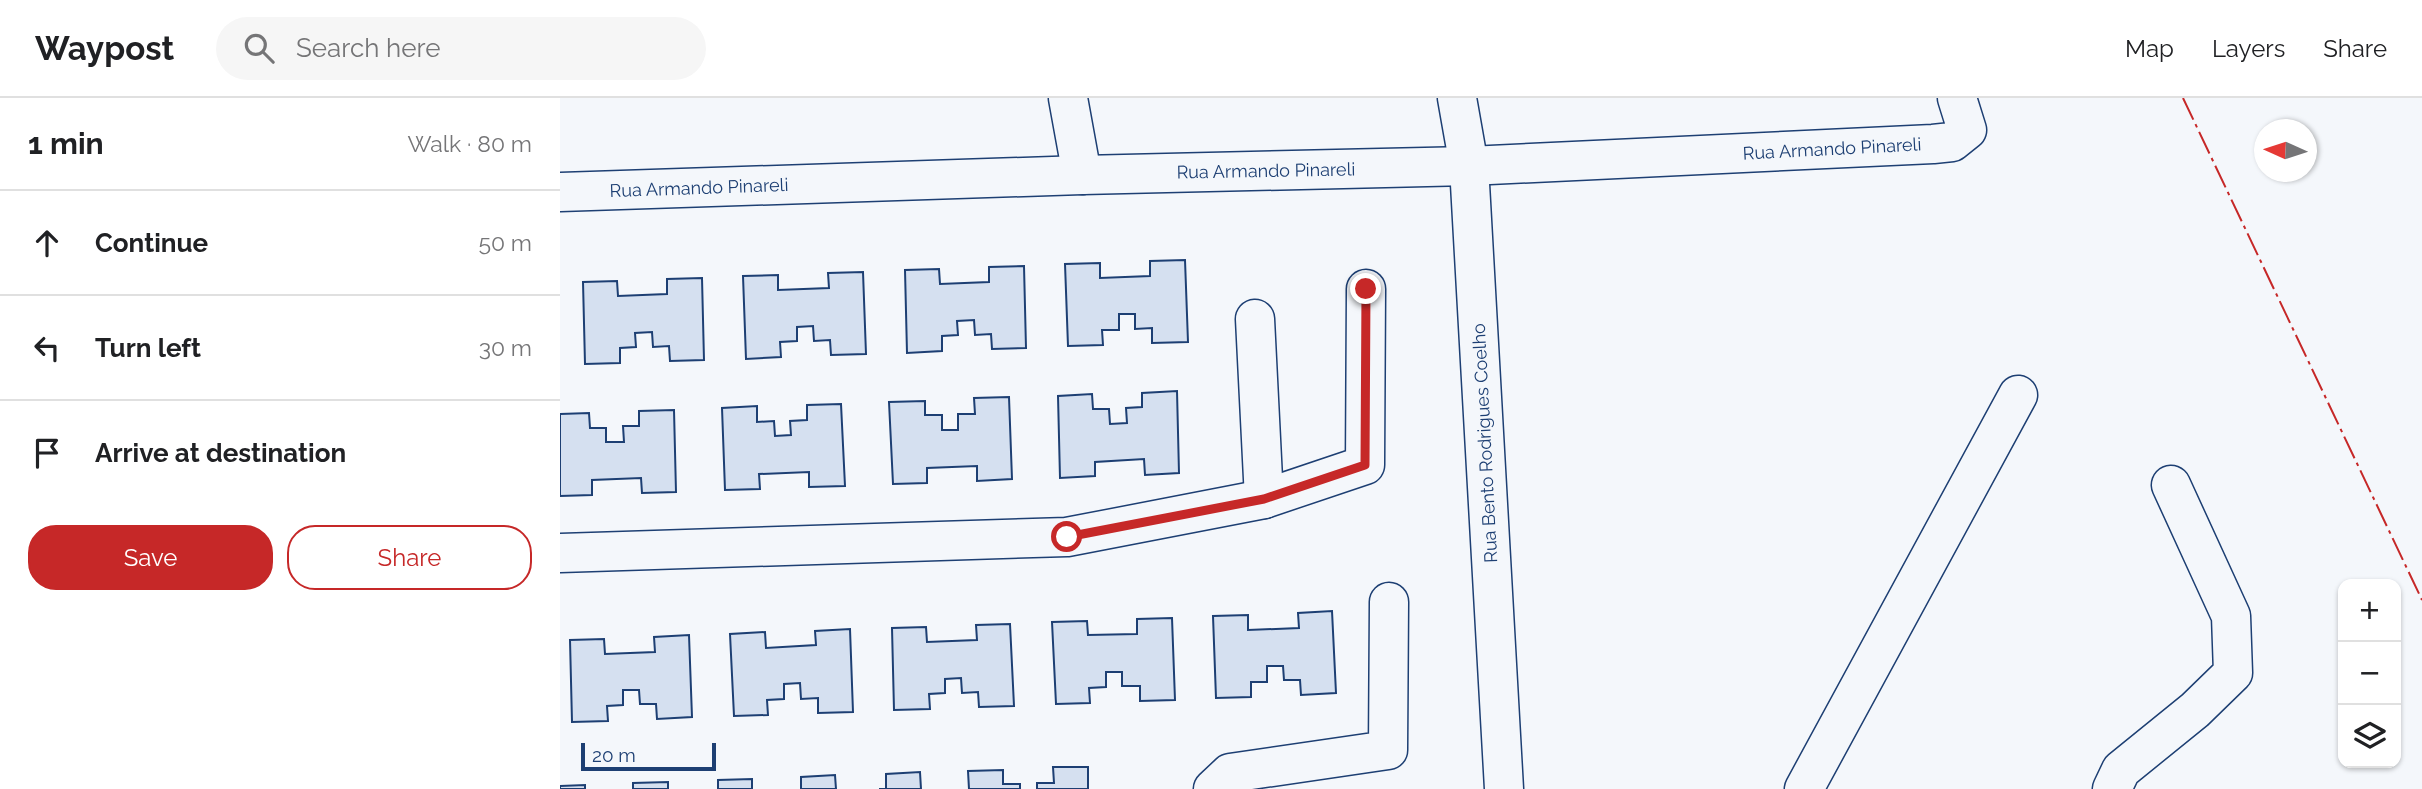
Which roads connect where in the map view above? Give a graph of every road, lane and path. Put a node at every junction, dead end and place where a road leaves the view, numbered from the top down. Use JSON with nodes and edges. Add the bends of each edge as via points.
{"nodes":[{"id":1,"x":1068,"y":98,"type":"edge"},
{"id":2,"x":1457,"y":98,"type":"edge"},
{"id":3,"x":1962,"y":114,"type":"edge"},
{"id":4,"x":1469,"y":166,"type":"junction"},
{"id":5,"x":1082,"y":175,"type":"junction"},
{"id":6,"x":560,"y":192,"type":"edge"},
{"id":7,"x":1366,"y":289,"type":"dead end"},
{"id":8,"x":1255,"y":320,"type":"dead end"},
{"id":9,"x":2018,"y":395,"type":"dead end"},
{"id":10,"x":2171,"y":485,"type":"dead end"},
{"id":11,"x":1264,"y":499,"type":"junction"},
{"id":12,"x":560,"y":553,"type":"edge"},
{"id":13,"x":1389,"y":602,"type":"dead end"},
{"id":14,"x":1213,"y":789,"type":"edge"},
{"id":15,"x":1504,"y":789,"type":"edge"},
{"id":16,"x":1804,"y":789,"type":"edge"},
{"id":17,"x":2112,"y":789,"type":"edge"}],
"edges":[{"from":1,"to":5,"type":"street"},
{"from":2,"to":4,"type":"street","name":"Rua Bento Rodrigues Coelho"},
{"from":3,"to":4,"type":"street","name":"Rua Armando Pinareli","via":[[1952,142]]},
{"from":4,"to":5,"type":"street","name":"Rua Armando Pinareli"},
{"from":4,"to":15,"type":"street","name":"Rua Bento Rodrigues Coelho"},
{"from":5,"to":6,"type":"street","name":"Rua Armando Pinareli"},
{"from":7,"to":11,"type":"street","via":[[1365,465]]},
{"from":8,"to":11,"type":"street"},
{"from":9,"to":16,"type":"street"},
{"from":10,"to":17,"type":"street","via":[[2231,615],[2233,673],[2121,770]]},
{"from":11,"to":12,"type":"street","via":[[1067,537]]},
{"from":13,"to":14,"type":"street","via":[[1388,750],[1230,773]]}]}
